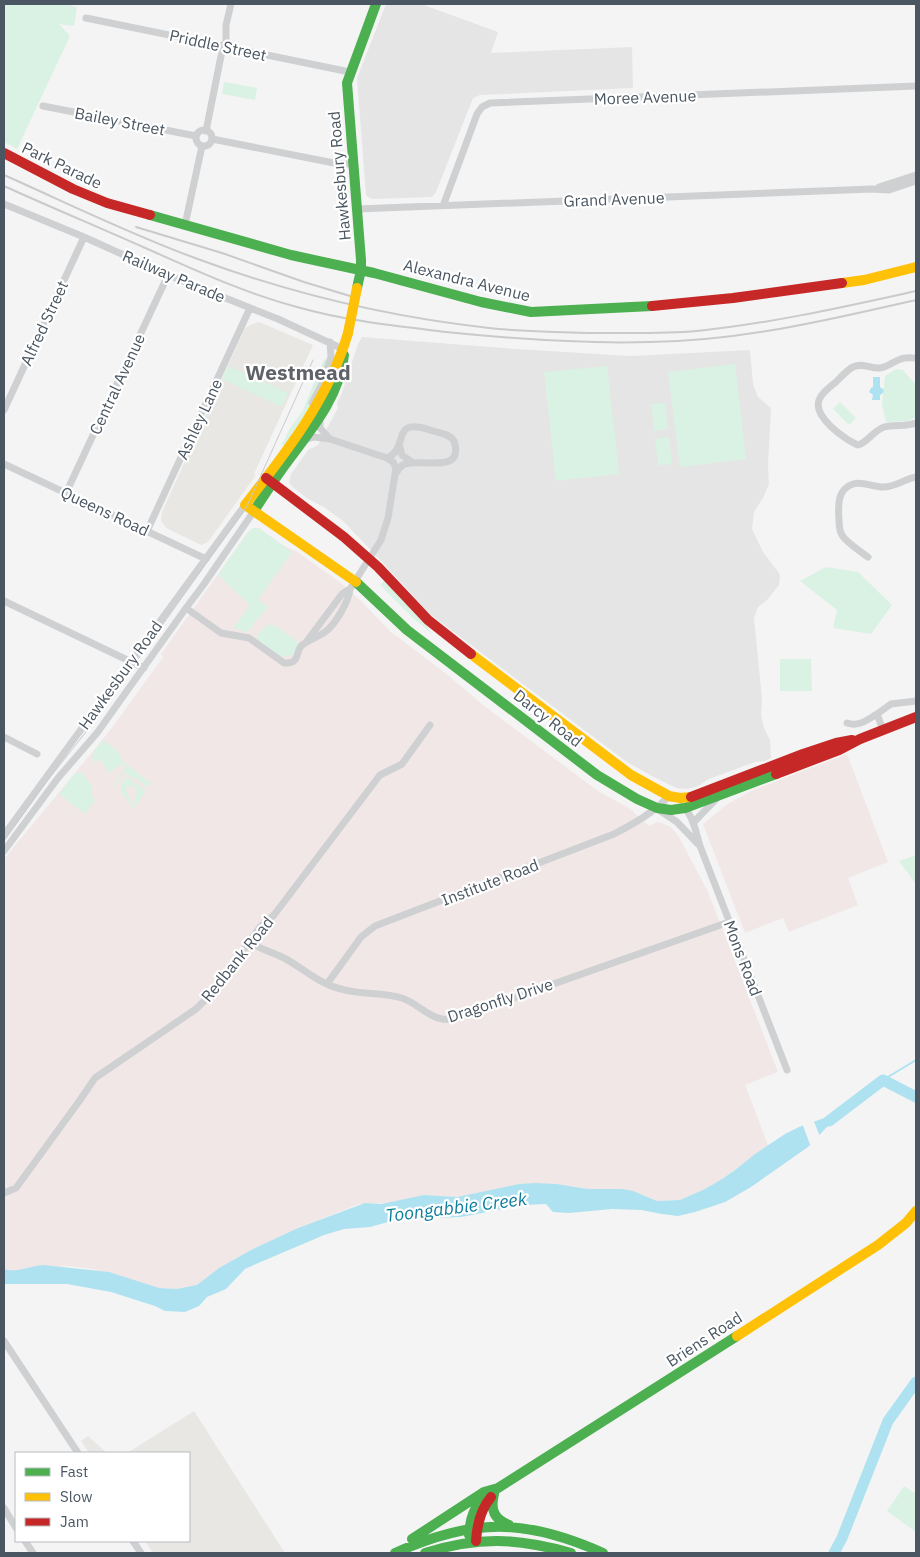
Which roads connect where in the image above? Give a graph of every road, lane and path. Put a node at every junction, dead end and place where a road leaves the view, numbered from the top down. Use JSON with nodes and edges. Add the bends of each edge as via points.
{"nodes":[{"id":1,"x":231,"y":4,"type":"edge"},
{"id":2,"x":376,"y":4,"type":"edge"},
{"id":3,"x":86,"y":18,"type":"dead end"},
{"id":4,"x":224,"y":46,"type":"junction"},
{"id":5,"x":350,"y":72,"type":"junction"},
{"id":6,"x":916,"y":86,"type":"edge"},
{"id":7,"x":43,"y":106,"type":"dead end"},
{"id":8,"x":206,"y":130,"type":"junction"},
{"id":9,"x":196,"y":136,"type":"junction"},
{"id":10,"x":212,"y":139,"type":"junction"},
{"id":11,"x":202,"y":146,"type":"junction"},
{"id":12,"x":4,"y":153,"type":"edge"},
{"id":13,"x":354,"y":164,"type":"junction"},
{"id":14,"x":916,"y":175,"type":"edge"},
{"id":15,"x":916,"y":181,"type":"edge"},
{"id":16,"x":872,"y":189,"type":"junction"},
{"id":17,"x":106,"y":203,"type":"joint"},
{"id":18,"x":4,"y":204,"type":"edge"},
{"id":19,"x":443,"y":206,"type":"junction"},
{"id":20,"x":357,"y":209,"type":"junction"},
{"id":21,"x":186,"y":225,"type":"junction"},
{"id":22,"x":84,"y":237,"type":"junction"},
{"id":23,"x":916,"y":267,"type":"edge"},
{"id":24,"x":361,"y":270,"type":"junction"},
{"id":25,"x":168,"y":275,"type":"junction"},
{"id":26,"x":250,"y":308,"type":"junction"},
{"id":27,"x":330,"y":342,"type":"junction"},
{"id":28,"x":344,"y":349,"type":"junction"},
{"id":29,"x":916,"y":358,"type":"edge"},
{"id":30,"x":4,"y":410,"type":"edge"},
{"id":31,"x":320,"y":418,"type":"junction"},
{"id":32,"x":916,"y":423,"type":"edge"},
{"id":33,"x":303,"y":426,"type":"junction"},
{"id":34,"x":330,"y":439,"type":"junction"},
{"id":35,"x":304,"y":440,"type":"junction"},
{"id":36,"x":399,"y":442,"type":"junction"},
{"id":37,"x":387,"y":458,"type":"junction"},
{"id":38,"x":413,"y":463,"type":"junction"},
{"id":39,"x":4,"y":464,"type":"edge"},
{"id":40,"x":397,"y":472,"type":"junction"},
{"id":41,"x":916,"y":477,"type":"edge"},
{"id":42,"x":270,"y":480,"type":"junction"},
{"id":43,"x":66,"y":493,"type":"junction"},
{"id":44,"x":245,"y":505,"type":"junction"},
{"id":45,"x":254,"y":511,"type":"junction"},
{"id":46,"x":147,"y":530,"type":"junction"},
{"id":47,"x":868,"y":558,"type":"dead end"},
{"id":48,"x":206,"y":559,"type":"junction"},
{"id":49,"x":369,"y":559,"type":"junction"},
{"id":50,"x":353,"y":586,"type":"junction"},
{"id":51,"x":4,"y":601,"type":"edge"},
{"id":52,"x":186,"y":608,"type":"junction"},
{"id":53,"x":130,"y":661,"type":"junction"},
{"id":54,"x":144,"y":668,"type":"junction"},
{"id":55,"x":916,"y":702,"type":"edge"},
{"id":56,"x":877,"y":714,"type":"junction"},
{"id":57,"x":916,"y":717,"type":"edge"},
{"id":58,"x":847,"y":722,"type":"dead end"},
{"id":59,"x":430,"y":725,"type":"dead end"},
{"id":60,"x":882,"y":730,"type":"junction"},
{"id":61,"x":4,"y":737,"type":"edge"},
{"id":62,"x":860,"y":739,"type":"junction"},
{"id":63,"x":37,"y":754,"type":"dead end"},
{"id":64,"x":785,"y":770,"type":"junction"},
{"id":65,"x":747,"y":775,"type":"junction"},
{"id":66,"x":720,"y":795,"type":"junction"},
{"id":67,"x":669,"y":796,"type":"junction"},
{"id":68,"x":657,"y":808,"type":"junction"},
{"id":69,"x":685,"y":808,"type":"junction"},
{"id":70,"x":693,"y":823,"type":"junction"},
{"id":71,"x":4,"y":835,"type":"edge"},
{"id":72,"x":700,"y":846,"type":"junction"},
{"id":73,"x":4,"y":851,"type":"edge"},
{"id":74,"x":729,"y":922,"type":"junction"},
{"id":75,"x":249,"y":942,"type":"junction"},
{"id":76,"x":327,"y":984,"type":"junction"},
{"id":77,"x":787,"y":1070,"type":"dead end"},
{"id":78,"x":4,"y":1193,"type":"edge"},
{"id":79,"x":916,"y":1211,"type":"edge"},
{"id":80,"x":4,"y":1342,"type":"edge"},
{"id":81,"x":77,"y":1452,"type":"edge"},
{"id":82,"x":498,"y":1489,"type":"junction"},
{"id":83,"x":4,"y":1508,"type":"edge"},
{"id":84,"x":15,"y":1526,"type":"edge"},
{"id":85,"x":515,"y":1527,"type":"junction"},
{"id":86,"x":473,"y":1528,"type":"junction"},
{"id":87,"x":472,"y":1541,"type":"junction"},
{"id":88,"x":26,"y":1542,"type":"edge"},
{"id":89,"x":134,"y":1542,"type":"edge"},
{"id":90,"x":33,"y":1553,"type":"edge"},
{"id":91,"x":140,"y":1553,"type":"edge"},
{"id":92,"x":395,"y":1553,"type":"edge"},
{"id":93,"x":425,"y":1553,"type":"edge"},
{"id":94,"x":571,"y":1553,"type":"edge"},
{"id":95,"x":603,"y":1553,"type":"edge"}],
"edges":[{"from":1,"to":4,"type":"street"},
{"from":2,"to":5,"type":"main road","name":"Hawkesbury Road"},
{"from":3,"to":4,"type":"street","name":"Priddle Street"},
{"from":4,"to":5,"type":"street","name":"Priddle Street"},
{"from":4,"to":8,"type":"street"},
{"from":5,"to":13,"type":"main road","name":"Hawkesbury Road","via":[[347,88]]},
{"from":6,"to":19,"type":"street","name":"Moree Avenue","via":[[490,103],[482,106],[477,114]]},
{"from":7,"to":9,"type":"street","name":"Bailey Street"},
{"from":8,"to":9,"type":"street"},
{"from":8,"to":10,"type":"street"},
{"from":9,"to":11,"type":"street"},
{"from":10,"to":11,"type":"street","via":[[208,145]]},
{"from":10,"to":13,"type":"street","via":[[339,164]]},
{"from":11,"to":21,"type":"street"},
{"from":12,"to":17,"type":"main road","name":"Park Parade"},
{"from":13,"to":20,"type":"main road","name":"Hawkesbury Road"},
{"from":14,"to":16,"type":"street","name":"Grand Avenue"},
{"from":15,"to":16,"type":"street","name":"Grand Avenue","via":[[900,188]]},
{"from":16,"to":19,"type":"street","name":"Grand Avenue"},
{"from":17,"to":21,"type":"main road","name":"Alexandra Avenue"},
{"from":18,"to":22,"type":"street","name":"Railway Parade"},
{"from":19,"to":20,"type":"street","name":"Grand Avenue"},
{"from":20,"to":24,"type":"main road","name":"Hawkesbury Road"},
{"from":21,"to":24,"type":"main road","name":"Alexandra Avenue","via":[[290,255]]},
{"from":22,"to":25,"type":"street","name":"Railway Parade"},
{"from":22,"to":30,"type":"street","name":"Alfred Street"},
{"from":23,"to":24,"type":"main road","name":"Alexandra Avenue","via":[[864,280],[733,298],[554,312],[531,312],[481,302]]},
{"from":24,"to":28,"type":"main road","name":"Hawkesbury Road","bridge":true},
{"from":25,"to":26,"type":"street","name":"Railway Parade"},
{"from":25,"to":43,"type":"street","name":"Central Avenue"},
{"from":26,"to":27,"type":"street","name":"Railway Parade"},
{"from":26,"to":46,"type":"street","name":"Ashley Lane"},
{"from":27,"to":28,"type":"street","name":"Railway Parade"},
{"from":27,"to":33,"type":"street","name":"Hawkesbury Road","via":[[331,357]]},
{"from":28,"to":31,"type":"main road","name":"Hawkesbury Road","via":[[338,380]]},
{"from":28,"to":33,"type":"main road","name":"Hawkesbury Road","via":[[326,390]]},
{"from":29,"to":32,"type":"street","via":[[902,358],[879,368],[854,366],[828,388],[818,404],[827,423],[840,436],[858,445],[877,430]]},
{"from":31,"to":34,"type":"street","via":[[320,428]]},
{"from":31,"to":35,"type":"main road","name":"Hawkesbury Road"},
{"from":33,"to":42,"type":"main road","name":"Hawkesbury Road"},
{"from":34,"to":35,"type":"street","via":[[314,437]]},
{"from":34,"to":37,"type":"street"},
{"from":35,"to":42,"type":"main road","name":"Hawkesbury Road"},
{"from":36,"to":37,"type":"street","via":[[394,454]]},
{"from":36,"to":38,"type":"street","via":[[402,455]]},
{"from":36,"to":38,"type":"street","via":[[406,428],[416,425],[454,441],[454,456],[447,462]]},
{"from":37,"to":40,"type":"street"},
{"from":38,"to":40,"type":"street","via":[[404,464]]},
{"from":39,"to":43,"type":"street","name":"Queens Road"},
{"from":40,"to":49,"type":"street","via":[[385,530]]},
{"from":41,"to":47,"type":"street","via":[[890,487],[859,483],[842,492],[838,499],[841,534]]},
{"from":42,"to":44,"type":"main road","name":"Hawkesbury Road"},
{"from":42,"to":45,"type":"main road","name":"Hawkesbury Road"},
{"from":42,"to":49,"type":"main road","name":"Darcy Road"},
{"from":43,"to":46,"type":"street","name":"Queens Road"},
{"from":44,"to":45,"type":"main road"},
{"from":44,"to":48,"type":"street","name":"Hawkesbury Road"},
{"from":45,"to":50,"type":"main road","name":"Darcy Road"},
{"from":45,"to":52,"type":"street","name":"Hawkesbury Road"},
{"from":46,"to":48,"type":"street","name":"Queens Road"},
{"from":48,"to":53,"type":"street","name":"Hawkesbury Road"},
{"from":49,"to":50,"type":"street"},
{"from":49,"to":67,"type":"main road","name":"Darcy Road","via":[[436,628],[631,774]]},
{"from":50,"to":52,"type":"street","via":[[329,629],[300,648],[296,659],[284,663],[249,638],[221,633]]},
{"from":50,"to":68,"type":"main road","name":"Darcy Road","via":[[576,760],[619,789]]},
{"from":51,"to":53,"type":"street"},
{"from":52,"to":54,"type":"street","name":"Hawkesbury Road"},
{"from":53,"to":54,"type":"street"},
{"from":53,"to":71,"type":"street","name":"Hawkesbury Road"},
{"from":54,"to":73,"type":"street","name":"Hawkesbury Road","via":[[98,733],[58,778]]},
{"from":55,"to":56,"type":"street","via":[[891,704]]},
{"from":56,"to":58,"type":"street","via":[[861,723]]},
{"from":56,"to":60,"type":"street"},
{"from":57,"to":60,"type":"main road","name":"Darcy Road"},
{"from":59,"to":75,"type":"street","name":"Redbank Road","via":[[402,764],[380,775],[274,915]]},
{"from":60,"to":62,"type":"main road","name":"Darcy Road"},
{"from":61,"to":63,"type":"street"},
{"from":62,"to":64,"type":"main road","name":"Darcy Road"},
{"from":62,"to":65,"type":"main road","name":"Darcy Road","via":[[836,743]]},
{"from":64,"to":65,"type":"main road","via":[[758,777]]},
{"from":64,"to":66,"type":"main road","name":"Darcy Road"},
{"from":65,"to":67,"type":"main road","name":"Darcy Road","via":[[690,797]]},
{"from":66,"to":69,"type":"main road","name":"Darcy Road"},
{"from":66,"to":70,"type":"street"},
{"from":67,"to":68,"type":"street","name":"Institute Road"},
{"from":67,"to":69,"type":"street","name":"Mons Road"},
{"from":68,"to":69,"type":"main road","name":"Darcy Road"},
{"from":68,"to":72,"type":"street","name":"Mons Road","via":[[677,822]]},
{"from":68,"to":76,"type":"street","name":"Institute Road","via":[[614,834],[375,926],[361,937]]},
{"from":69,"to":70,"type":"street","name":"Mons Road"},
{"from":70,"to":72,"type":"street","name":"Mons Road"},
{"from":72,"to":74,"type":"street","name":"Mons Road"},
{"from":74,"to":76,"type":"street","name":"Dragonfly Drive","via":[[450,1020],[440,1019],[403,998],[343,990]]},
{"from":74,"to":77,"type":"street","name":"Mons Road"},
{"from":75,"to":76,"type":"street","name":"Dragonfly Drive","via":[[287,959]]},
{"from":75,"to":78,"type":"street","name":"Redbank Road","via":[[196,1009],[95,1078],[16,1188]]},
{"from":79,"to":82,"type":"main road","name":"Briens Road","via":[[906,1223],[875,1246]]},
{"from":80,"to":81,"type":"street"},
{"from":82,"to":85,"type":"main road","via":[[491,1504],[493,1513],[500,1521]]},
{"from":82,"to":86,"type":"main road","name":"Briens Road","via":[[484,1506]]},
{"from":82,"to":92,"type":"main road","via":[[484,1492]]},
{"from":83,"to":84,"type":"street"},
{"from":85,"to":86,"type":"main road"},
{"from":85,"to":95,"type":"main road","via":[[557,1534]]},
{"from":86,"to":87,"type":"main road","name":"Briens Road"},
{"from":86,"to":92,"type":"main road","via":[[436,1536]]},
{"from":87,"to":93,"type":"main road"},
{"from":87,"to":94,"type":"main road","via":[[521,1541]]},
{"from":88,"to":90,"type":"street"},
{"from":89,"to":91,"type":"street"}]}
